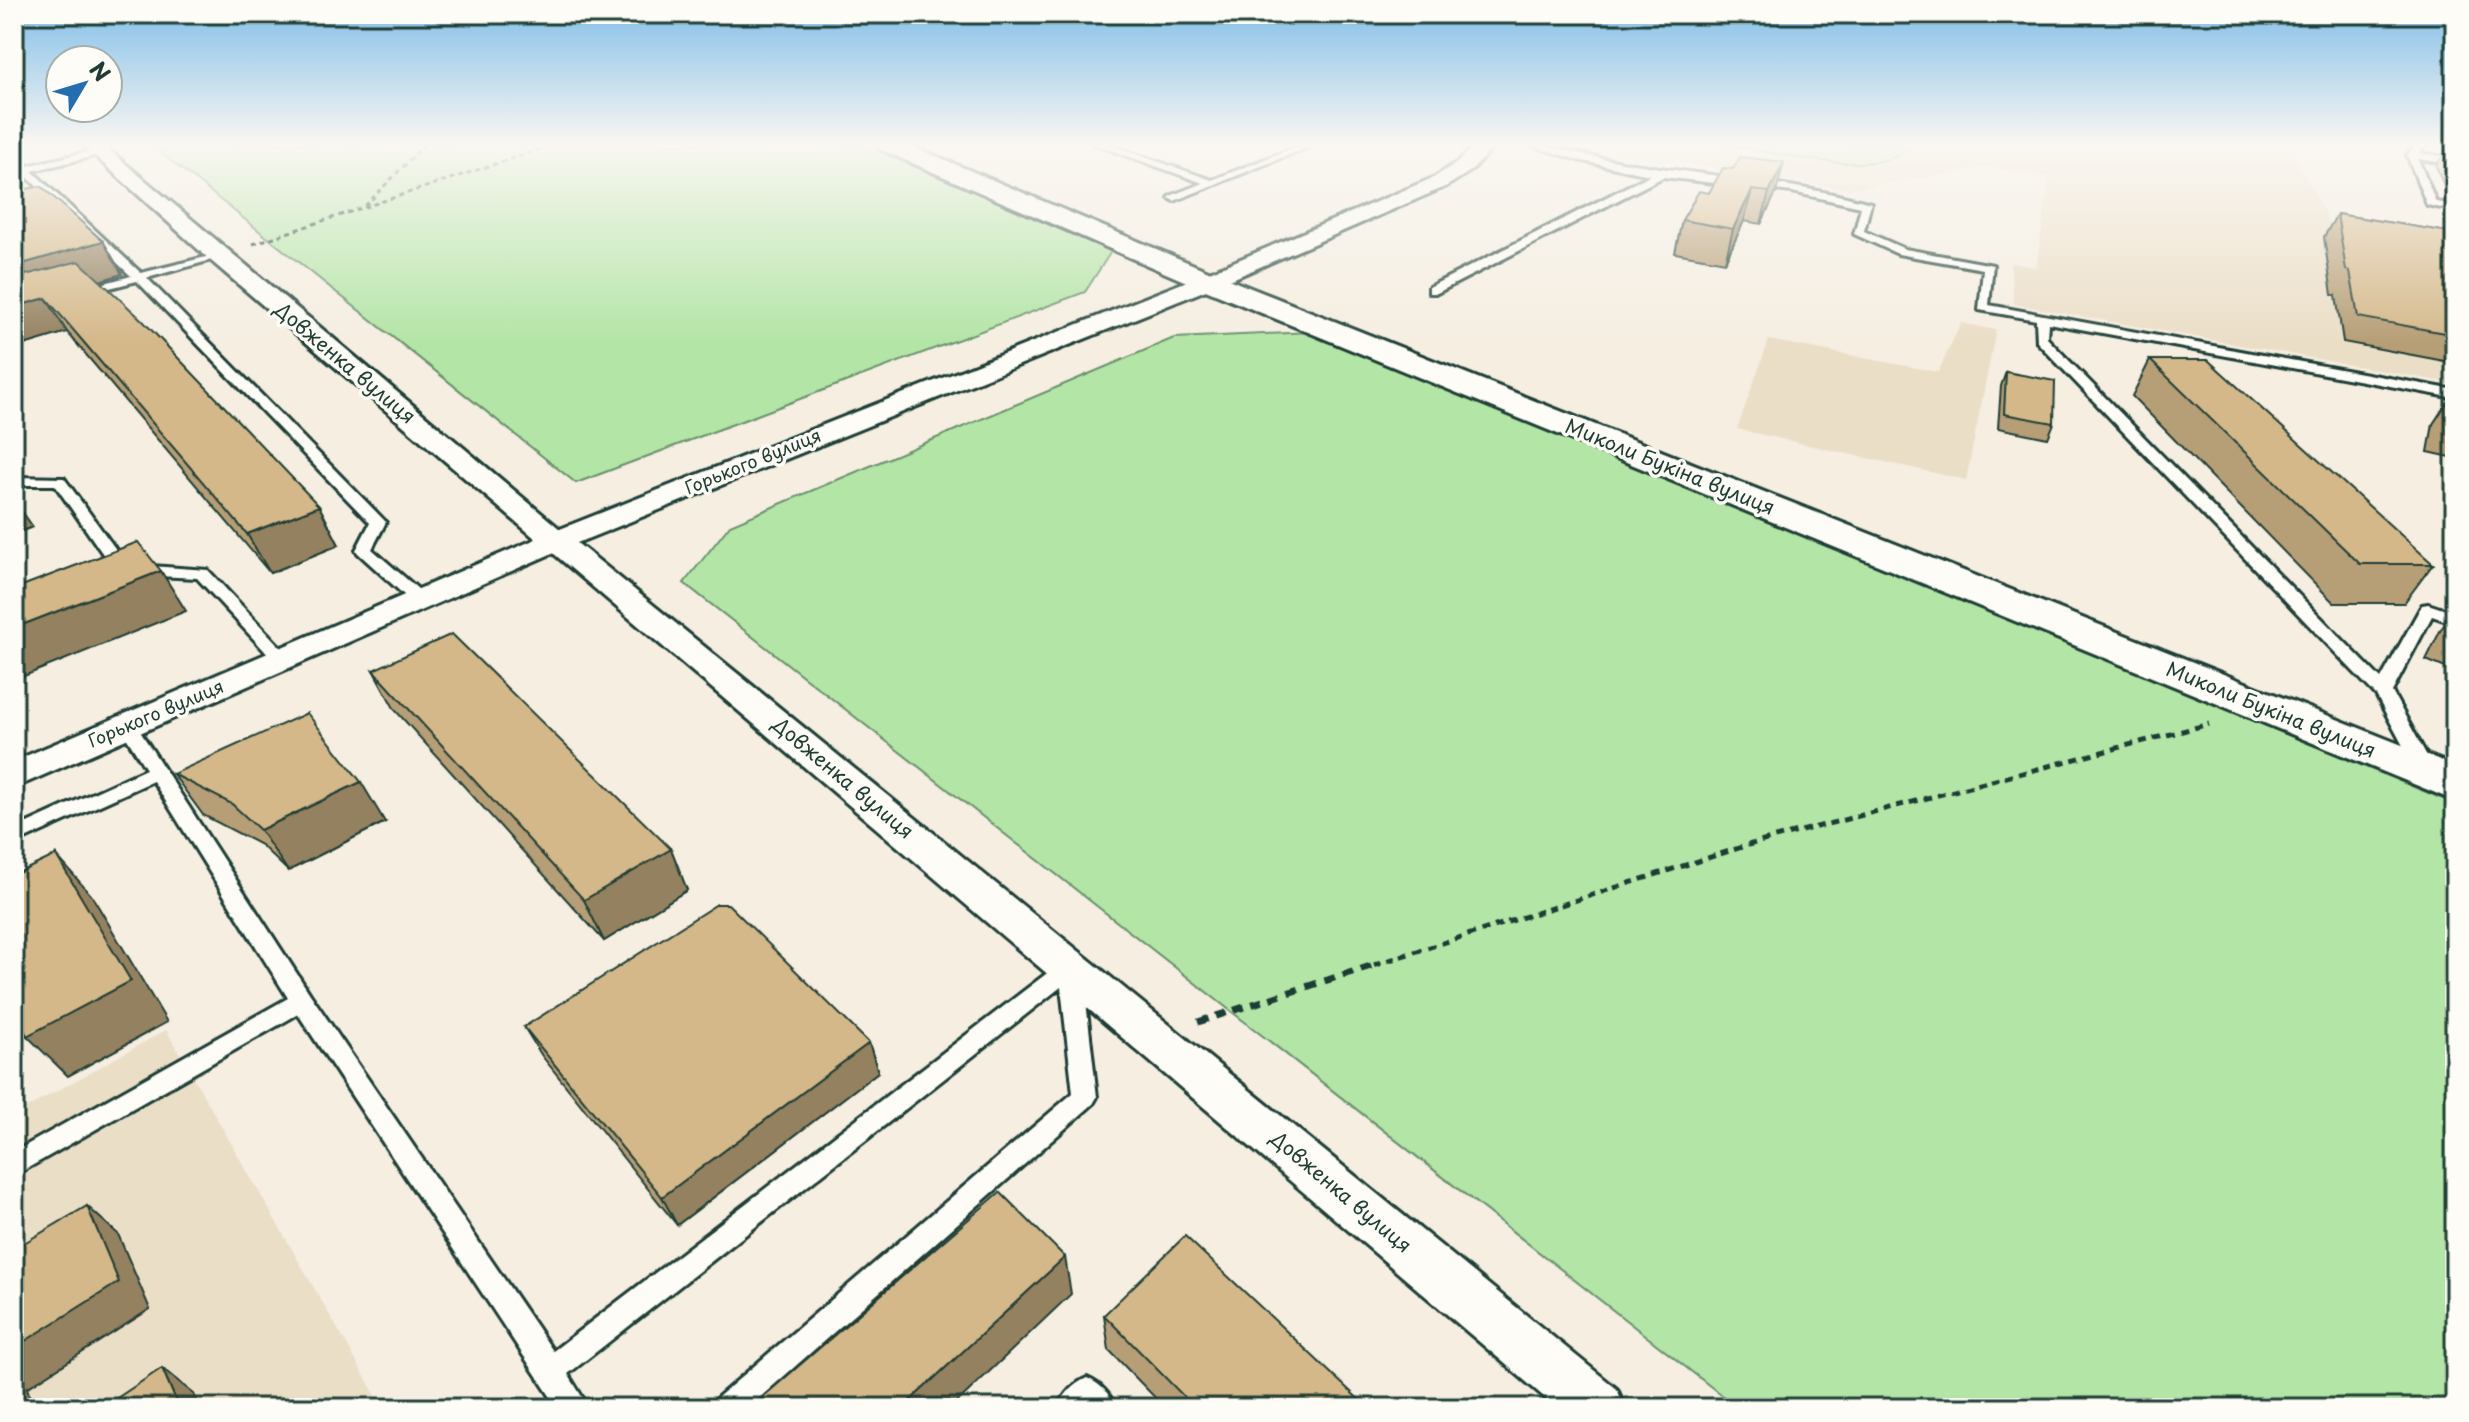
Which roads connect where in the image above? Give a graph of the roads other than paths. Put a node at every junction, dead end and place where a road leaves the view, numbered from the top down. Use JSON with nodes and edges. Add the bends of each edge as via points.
{"nodes":[{"id":1,"x":64,"y":210,"type":"edge"},
{"id":2,"x":167,"y":210,"type":"edge"},
{"id":3,"x":1043,"y":210,"type":"edge"},
{"id":4,"x":1374,"y":210,"type":"edge"},
{"id":5,"x":1589,"y":210,"type":"edge"},
{"id":6,"x":1865,"y":210,"type":"edge"},
{"id":7,"x":218,"y":255,"type":"junction"},
{"id":8,"x":139,"y":277,"type":"junction"},
{"id":9,"x":1208,"y":281,"type":"junction"},
{"id":10,"x":1433,"y":290,"type":"dead end"},
{"id":11,"x":63,"y":298,"type":"edge"},
{"id":12,"x":2042,"y":317,"type":"junction"},
{"id":13,"x":2455,"y":394,"type":"edge"},
{"id":14,"x":14,"y":481,"type":"edge"},
{"id":15,"x":556,"y":541,"type":"junction"},
{"id":16,"x":420,"y":600,"type":"junction"},
{"id":17,"x":2455,"y":619,"type":"edge"},
{"id":18,"x":282,"y":659,"type":"junction"},
{"id":19,"x":2383,"y":692,"type":"junction"},
{"id":20,"x":128,"y":726,"type":"junction"},
{"id":21,"x":159,"y":771,"type":"junction"},
{"id":22,"x":14,"y":775,"type":"edge"},
{"id":23,"x":2441,"y":779,"type":"edge"},
{"id":24,"x":14,"y":837,"type":"edge"},
{"id":25,"x":1071,"y":967,"type":"junction"},
{"id":26,"x":302,"y":1001,"type":"junction"},
{"id":27,"x":14,"y":1165,"type":"edge"},
{"id":28,"x":551,"y":1370,"type":"junction"},
{"id":29,"x":728,"y":1407,"type":"edge"},
{"id":30,"x":575,"y":1408,"type":"edge"},
{"id":31,"x":1072,"y":1408,"type":"edge"},
{"id":32,"x":1102,"y":1408,"type":"edge"},
{"id":33,"x":1598,"y":1408,"type":"edge"}],
"edges":[{"from":1,"to":8,"type":"lane"},
{"from":2,"to":7,"type":"street","name":"Довженка вулиця"},
{"from":3,"to":9,"type":"street","name":"Миколи Букіна вулиця"},
{"from":4,"to":9,"type":"street","name":"Горького вулиця"},
{"from":5,"to":10,"type":"lane"},
{"from":6,"to":12,"type":"lane","via":[[1858,232],[1902,252],[1989,267],[1983,307]]},
{"from":7,"to":8,"type":"lane"},
{"from":7,"to":15,"type":"street","name":"Довженка вулиця"},
{"from":8,"to":11,"type":"lane"},
{"from":8,"to":16,"type":"lane","via":[[378,522],[364,550]]},
{"from":9,"to":15,"type":"street","name":"Горького вулиця"},
{"from":9,"to":23,"type":"street","name":"Миколи Букіна вулиця"},
{"from":12,"to":13,"type":"lane"},
{"from":12,"to":19,"type":"lane","via":[[2041,339]]},
{"from":14,"to":18,"type":"lane","via":[[59,481],[115,572],[202,573]]},
{"from":15,"to":16,"type":"street","name":"Горького вулиця"},
{"from":15,"to":25,"type":"street","name":"Довженка вулиця"},
{"from":16,"to":18,"type":"street","name":"Горького вулиця"},
{"from":17,"to":19,"type":"lane","via":[[2428,609]]},
{"from":18,"to":20,"type":"street","name":"Горького вулиця"},
{"from":19,"to":23,"type":"lane"},
{"from":20,"to":21,"type":"lane"},
{"from":20,"to":22,"type":"street","name":"Горького вулиця"},
{"from":21,"to":24,"type":"lane"},
{"from":21,"to":26,"type":"lane"},
{"from":25,"to":28,"type":"lane"},
{"from":25,"to":29,"type":"lane","via":[[1085,1097]]},
{"from":25,"to":33,"type":"street","name":"Довженка вулиця"},
{"from":26,"to":27,"type":"lane"},
{"from":26,"to":28,"type":"lane"},
{"from":28,"to":30,"type":"lane"},
{"from":31,"to":32,"type":"lane","via":[[1087,1392]]}]}
